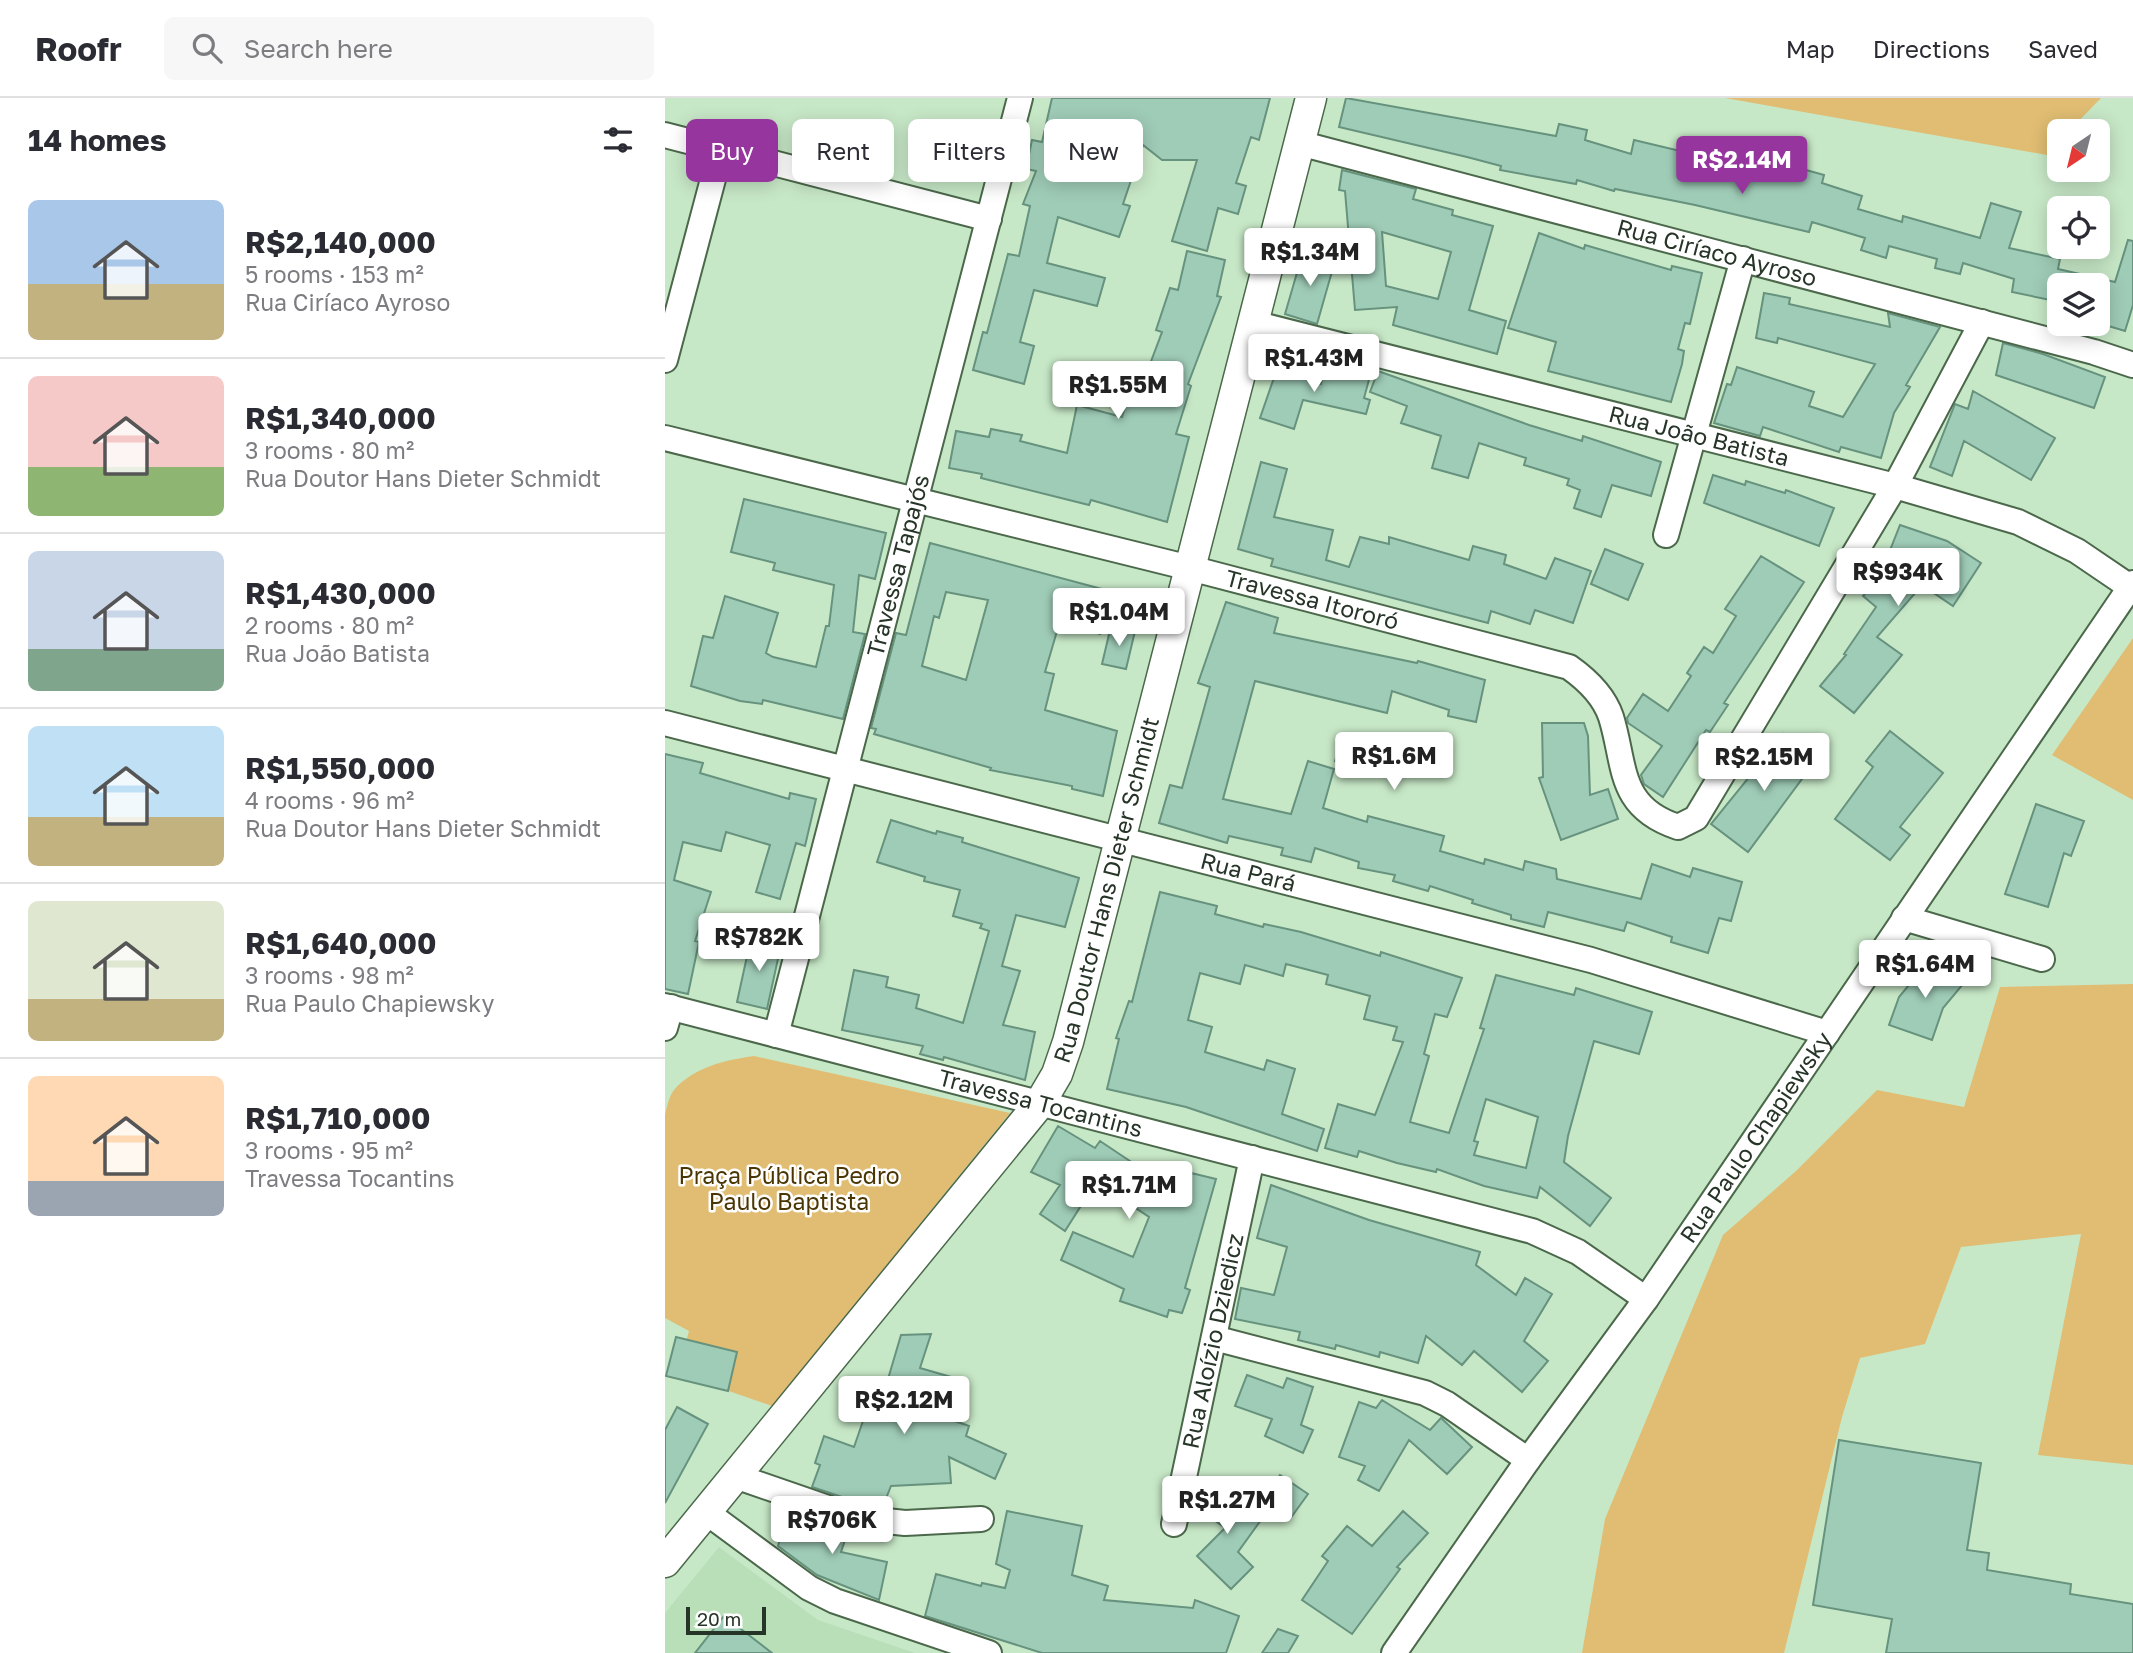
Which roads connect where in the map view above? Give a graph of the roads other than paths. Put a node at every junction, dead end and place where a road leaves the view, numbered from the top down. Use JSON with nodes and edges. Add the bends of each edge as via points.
{"nodes":[{"id":1,"x":1020,"y":98,"type":"edge"},
{"id":2,"x":1311,"y":98,"type":"edge"},
{"id":3,"x":665,"y":135,"type":"edge"},
{"id":4,"x":686,"y":140,"type":"edge"},
{"id":5,"x":1299,"y":143,"type":"junction"},
{"id":6,"x":778,"y":164,"type":"edge"},
{"id":7,"x":711,"y":182,"type":"edge"},
{"id":8,"x":989,"y":219,"type":"junction"},
{"id":9,"x":1743,"y":259,"type":"junction"},
{"id":10,"x":1982,"y":322,"type":"junction"},
{"id":11,"x":1253,"y":323,"type":"junction"},
{"id":12,"x":665,"y":360,"type":"edge"},
{"id":13,"x":2133,"y":365,"type":"edge"},
{"id":14,"x":1693,"y":437,"type":"junction"},
{"id":15,"x":665,"y":438,"type":"edge"},
{"id":16,"x":1895,"y":486,"type":"junction"},
{"id":17,"x":915,"y":500,"type":"junction"},
{"id":18,"x":1666,"y":536,"type":"dead end"},
{"id":19,"x":1190,"y":568,"type":"junction"},
{"id":20,"x":2132,"y":585,"type":"edge"},
{"id":21,"x":665,"y":723,"type":"edge"},
{"id":22,"x":845,"y":769,"type":"junction"},
{"id":23,"x":1120,"y":840,"type":"junction"},
{"id":24,"x":1904,"y":918,"type":"junction"},
{"id":25,"x":2042,"y":960,"type":"dead end"},
{"id":26,"x":667,"y":1014,"type":"edge"},
{"id":27,"x":1827,"y":1033,"type":"junction"},
{"id":28,"x":776,"y":1035,"type":"junction"},
{"id":29,"x":1040,"y":1103,"type":"junction"},
{"id":30,"x":1252,"y":1158,"type":"junction"},
{"id":31,"x":1646,"y":1299,"type":"junction"},
{"id":32,"x":1214,"y":1338,"type":"junction"},
{"id":33,"x":1528,"y":1460,"type":"junction"},
{"id":34,"x":735,"y":1476,"type":"junction"},
{"id":35,"x":706,"y":1512,"type":"junction"},
{"id":36,"x":981,"y":1519,"type":"dead end"},
{"id":37,"x":1174,"y":1524,"type":"dead end"},
{"id":38,"x":665,"y":1562,"type":"edge"},
{"id":39,"x":989,"y":1653,"type":"edge"},
{"id":40,"x":1394,"y":1653,"type":"edge"}],
"edges":[{"from":1,"to":8,"type":"street","name":"Travessa Tapajós"},
{"from":2,"to":5,"type":"street","name":"Rua Doutor Hans Dieter Schmidt"},
{"from":3,"to":4,"type":"street"},
{"from":5,"to":9,"type":"street","name":"Rua Ciríaco Ayroso"},
{"from":5,"to":11,"type":"street","name":"Rua Doutor Hans Dieter Schmidt"},
{"from":6,"to":8,"type":"street"},
{"from":7,"to":12,"type":"street"},
{"from":8,"to":17,"type":"street","name":"Travessa Tapajós"},
{"from":9,"to":10,"type":"street","name":"Rua Ciríaco Ayroso"},
{"from":9,"to":14,"type":"street"},
{"from":10,"to":13,"type":"street","name":"Rua Ciríaco Ayroso"},
{"from":10,"to":16,"type":"street"},
{"from":11,"to":14,"type":"street","name":"Rua João Batista"},
{"from":11,"to":19,"type":"street","name":"Rua Doutor Hans Dieter Schmidt"},
{"from":14,"to":16,"type":"street","name":"Rua João Batista"},
{"from":14,"to":18,"type":"street"},
{"from":15,"to":17,"type":"street","name":"Travessa Itororó"},
{"from":16,"to":19,"type":"street","name":"Travessa Itororó","via":[[1696,818],[1678,827],[1637,802],[1620,766],[1611,717],[1603,702],[1569,667]]},
{"from":16,"to":20,"type":"street","name":"Rua João Batista","via":[[2048,535]]},
{"from":17,"to":19,"type":"street","name":"Travessa Itororó"},
{"from":17,"to":22,"type":"street","name":"Travessa Tapajós"},
{"from":19,"to":23,"type":"street","name":"Rua Doutor Hans Dieter Schmidt"},
{"from":20,"to":24,"type":"street","name":"Rua Paulo Chapiewsky"},
{"from":21,"to":22,"type":"street","name":"Rua Pará"},
{"from":22,"to":23,"type":"street","name":"Rua Pará"},
{"from":22,"to":28,"type":"street","name":"Travessa Tapajós"},
{"from":23,"to":27,"type":"street","name":"Rua Pará","via":[[1603,964]]},
{"from":23,"to":29,"type":"street","name":"Rua Doutor Hans Dieter Schmidt","via":[[1068,1042]]},
{"from":24,"to":25,"type":"street"},
{"from":24,"to":27,"type":"street","name":"Rua Paulo Chapiewsky"},
{"from":26,"to":28,"type":"street","name":"Travessa Tocantins"},
{"from":27,"to":31,"type":"street","name":"Rua Paulo Chapiewsky"},
{"from":28,"to":29,"type":"street","name":"Travessa Tocantins"},
{"from":29,"to":30,"type":"street","name":"Travessa Tocantins"},
{"from":29,"to":34,"type":"street","name":"Rua Doutor Hans Dieter Schmidt"},
{"from":30,"to":31,"type":"street","name":"Travessa Tocantins","via":[[1532,1231],[1578,1252]]},
{"from":30,"to":32,"type":"street","name":"Rua Aloízio Dziedicz"},
{"from":31,"to":33,"type":"street","name":"Rua Paulo Chapiewsky"},
{"from":32,"to":33,"type":"street","via":[[1425,1393]]},
{"from":32,"to":37,"type":"street","name":"Rua Aloízio Dziedicz"},
{"from":33,"to":40,"type":"street","name":"Rua Paulo Chapiewsky"},
{"from":34,"to":35,"type":"street","name":"Rua Doutor Hans Dieter Schmidt"},
{"from":34,"to":36,"type":"street","via":[[857,1517],[905,1523]]},
{"from":35,"to":38,"type":"street","name":"Rua Doutor Hans Dieter Schmidt"},
{"from":35,"to":39,"type":"street","via":[[835,1601]]}]}
